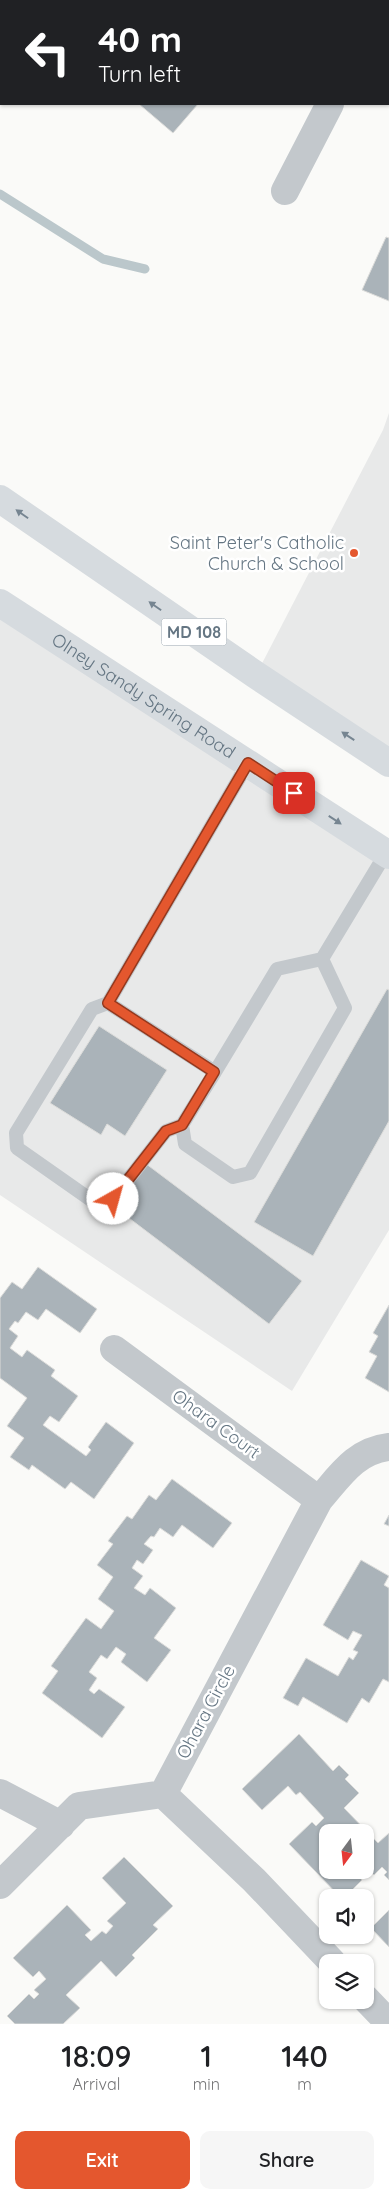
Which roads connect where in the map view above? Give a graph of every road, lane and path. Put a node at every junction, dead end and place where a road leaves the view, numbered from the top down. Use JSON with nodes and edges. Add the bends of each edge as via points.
{"nodes":[{"id":1,"x":329,"y":105,"type":"edge"},
{"id":2,"x":285,"y":191,"type":"dead end"},
{"id":3,"x":0,"y":499,"type":"edge"},
{"id":4,"x":0,"y":603,"type":"edge"},
{"id":5,"x":248,"y":763,"type":"junction"},
{"id":6,"x":389,"y":763,"type":"edge"},
{"id":7,"x":388,"y":854,"type":"edge"},
{"id":8,"x":322,"y":959,"type":"junction"},
{"id":9,"x":108,"y":1003,"type":"junction"},
{"id":10,"x":214,"y":1072,"type":"junction"},
{"id":11,"x":182,"y":1125,"type":"junction"},
{"id":12,"x":114,"y":1348,"type":"dead end"},
{"id":13,"x":389,"y":1447,"type":"edge"},
{"id":14,"x":319,"y":1500,"type":"junction"},
{"id":15,"x":0,"y":1793,"type":"edge"},
{"id":16,"x":163,"y":1794,"type":"junction"},
{"id":17,"x":61,"y":1825,"type":"junction"},
{"id":18,"x":0,"y":1885,"type":"edge"},
{"id":19,"x":324,"y":1954,"type":"edge"},
{"id":20,"x":374,"y":2007,"type":"edge"},
{"id":21,"x":389,"y":2023,"type":"edge"}],
"edges":[{"from":1,"to":2,"type":"street"},
{"from":6,"to":3,"type":"main road","number":"MD 108","one_way":true,"via":[[256,676]]},
{"from":4,"to":5,"type":"main road","name":"Olney Sandy Spring Road"},
{"from":5,"to":7,"type":"main road","name":"Olney Sandy Spring Road","one_way":true},
{"from":5,"to":9,"type":"lane"},
{"from":7,"to":8,"type":"lane"},
{"from":8,"to":10,"type":"lane","via":[[277,969]]},
{"from":8,"to":11,"type":"lane","via":[[345,1008],[250,1173],[233,1177],[185,1144]]},
{"from":9,"to":10,"type":"lane"},
{"from":9,"to":11,"type":"lane","via":[[92,1009],[16,1133],[17,1148],[94,1202],[113,1199],[166,1131]]},
{"from":10,"to":11,"type":"lane"},
{"from":12,"to":14,"type":"street","name":"Ohara Court"},
{"from":13,"to":14,"type":"street","name":"Ohara Circle","via":[[375,1448],[353,1461]]},
{"from":14,"to":16,"type":"street","name":"Ohara Circle"},
{"from":15,"to":17,"type":"street"},
{"from":16,"to":17,"type":"street","via":[[79,1806]]},
{"from":16,"to":19,"type":"street","via":[[254,1880]]},
{"from":17,"to":18,"type":"street"},
{"from":20,"to":21,"type":"street"}]}
